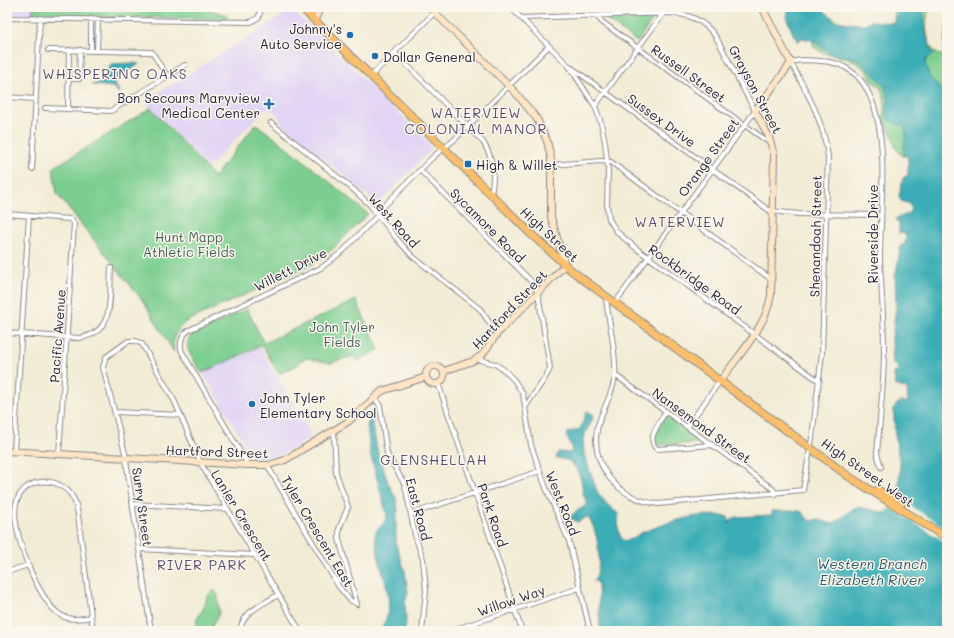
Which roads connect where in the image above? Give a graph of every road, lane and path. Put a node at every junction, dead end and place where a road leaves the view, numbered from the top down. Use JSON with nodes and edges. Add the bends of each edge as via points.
{"nodes":[{"id":1,"x":261,"y":7,"type":"edge"},
{"id":2,"x":302,"y":7,"type":"edge"},
{"id":3,"x":320,"y":7,"type":"edge"},
{"id":4,"x":430,"y":7,"type":"edge"},
{"id":5,"x":440,"y":7,"type":"edge"},
{"id":6,"x":510,"y":7,"type":"edge"},
{"id":7,"x":668,"y":7,"type":"edge"},
{"id":8,"x":763,"y":8,"type":"edge"},
{"id":9,"x":435,"y":12,"type":"junction"},
{"id":10,"x":663,"y":14,"type":"junction"},
{"id":11,"x":597,"y":16,"type":"junction"},
{"id":12,"x":7,"y":18,"type":"edge"},
{"id":13,"x":40,"y":18,"type":"junction"},
{"id":14,"x":521,"y":18,"type":"junction"},
{"id":15,"x":91,"y":19,"type":"junction"},
{"id":16,"x":98,"y":19,"type":"junction"},
{"id":17,"x":315,"y":20,"type":"junction"},
{"id":18,"x":947,"y":20,"type":"edge"},
{"id":19,"x":549,"y":46,"type":"junction"},
{"id":20,"x":947,"y":47,"type":"edge"},
{"id":21,"x":638,"y":48,"type":"junction"},
{"id":22,"x":48,"y":50,"type":"dead end"},
{"id":23,"x":69,"y":50,"type":"junction"},
{"id":24,"x":80,"y":50,"type":"junction"},
{"id":25,"x":91,"y":51,"type":"junction"},
{"id":26,"x":97,"y":51,"type":"junction"},
{"id":27,"x":395,"y":53,"type":"junction"},
{"id":28,"x":791,"y":63,"type":"junction"},
{"id":29,"x":185,"y":65,"type":"dead end"},
{"id":30,"x":569,"y":66,"type":"junction"},
{"id":31,"x":167,"y":76,"type":"junction"},
{"id":32,"x":371,"y":76,"type":"junction"},
{"id":33,"x":69,"y":79,"type":"junction"},
{"id":34,"x":509,"y":85,"type":"junction"},
{"id":35,"x":606,"y":92,"type":"junction"},
{"id":36,"x":7,"y":97,"type":"edge"},
{"id":37,"x":36,"y":99,"type":"junction"},
{"id":38,"x":595,"y":106,"type":"junction"},
{"id":39,"x":45,"y":108,"type":"dead end"},
{"id":40,"x":68,"y":109,"type":"junction"},
{"id":41,"x":755,"y":111,"type":"junction"},
{"id":42,"x":271,"y":123,"type":"dead end"},
{"id":43,"x":468,"y":126,"type":"junction"},
{"id":44,"x":745,"y":126,"type":"junction"},
{"id":45,"x":771,"y":143,"type":"junction"},
{"id":46,"x":444,"y":149,"type":"junction"},
{"id":47,"x":607,"y":161,"type":"junction"},
{"id":48,"x":551,"y":165,"type":"junction"},
{"id":49,"x":32,"y":169,"type":"dead end"},
{"id":50,"x":420,"y":170,"type":"junction"},
{"id":51,"x":713,"y":170,"type":"junction"},
{"id":52,"x":491,"y":195,"type":"junction"},
{"id":53,"x":772,"y":212,"type":"junction"},
{"id":54,"x":680,"y":213,"type":"junction"},
{"id":55,"x":7,"y":214,"type":"edge"},
{"id":56,"x":377,"y":214,"type":"junction"},
{"id":57,"x":827,"y":214,"type":"junction"},
{"id":58,"x":880,"y":215,"type":"junction"},
{"id":59,"x":29,"y":216,"type":"junction"},
{"id":60,"x":648,"y":257,"type":"junction"},
{"id":61,"x":565,"y":265,"type":"junction"},
{"id":62,"x":111,"y":268,"type":"dead end"},
{"id":63,"x":771,"y":279,"type":"junction"},
{"id":64,"x":538,"y":293,"type":"junction"},
{"id":65,"x":606,"y":297,"type":"junction"},
{"id":66,"x":615,"y":303,"type":"junction"},
{"id":67,"x":7,"y":333,"type":"edge"},
{"id":68,"x":22,"y":334,"type":"junction"},
{"id":69,"x":497,"y":334,"type":"junction"},
{"id":70,"x":754,"y":334,"type":"junction"},
{"id":71,"x":66,"y":337,"type":"junction"},
{"id":72,"x":478,"y":359,"type":"junction"},
{"id":73,"x":444,"y":371,"type":"junction"},
{"id":74,"x":615,"y":375,"type":"junction"},
{"id":75,"x":426,"y":377,"type":"junction"},
{"id":76,"x":720,"y":380,"type":"junction"},
{"id":77,"x":819,"y":381,"type":"junction"},
{"id":78,"x":438,"y":383,"type":"junction"},
{"id":79,"x":375,"y":398,"type":"junction"},
{"id":80,"x":526,"y":407,"type":"junction"},
{"id":81,"x":666,"y":411,"type":"junction"},
{"id":82,"x":115,"y":412,"type":"junction"},
{"id":83,"x":180,"y":415,"type":"junction"},
{"id":84,"x":687,"y":427,"type":"junction"},
{"id":85,"x":334,"y":431,"type":"junction"},
{"id":86,"x":713,"y":445,"type":"junction"},
{"id":87,"x":811,"y":447,"type":"junction"},
{"id":88,"x":10,"y":451,"type":"edge"},
{"id":89,"x":59,"y":454,"type":"junction"},
{"id":90,"x":126,"y":458,"type":"junction"},
{"id":91,"x":200,"y":462,"type":"junction"},
{"id":92,"x":248,"y":465,"type":"junction"},
{"id":93,"x":266,"y":465,"type":"junction"},
{"id":94,"x":880,"y":467,"type":"dead end"},
{"id":95,"x":540,"y":471,"type":"junction"},
{"id":96,"x":475,"y":492,"type":"junction"},
{"id":97,"x":775,"y":494,"type":"junction"},
{"id":98,"x":885,"y":497,"type":"junction"},
{"id":99,"x":133,"y":504,"type":"junction"},
{"id":100,"x":227,"y":509,"type":"junction"},
{"id":101,"x":411,"y":514,"type":"junction"},
{"id":102,"x":947,"y":533,"type":"edge"},
{"id":103,"x":947,"y":538,"type":"edge"},
{"id":104,"x":139,"y":549,"type":"junction"},
{"id":105,"x":255,"y":555,"type":"junction"},
{"id":106,"x":28,"y":565,"type":"junction"},
{"id":107,"x":7,"y":572,"type":"edge"},
{"id":108,"x":349,"y":576,"type":"junction"},
{"id":109,"x":336,"y":581,"type":"junction"},
{"id":110,"x":579,"y":588,"type":"junction"},
{"id":111,"x":278,"y":595,"type":"junction"},
{"id":112,"x":515,"y":609,"type":"junction"},
{"id":113,"x":92,"y":617,"type":"junction"},
{"id":114,"x":7,"y":628,"type":"edge"},
{"id":115,"x":9,"y":631,"type":"edge"},
{"id":116,"x":93,"y":631,"type":"edge"},
{"id":117,"x":151,"y":631,"type":"edge"},
{"id":118,"x":240,"y":631,"type":"edge"},
{"id":119,"x":300,"y":631,"type":"edge"},
{"id":120,"x":422,"y":631,"type":"edge"},
{"id":121,"x":450,"y":631,"type":"edge"},
{"id":122,"x":522,"y":631,"type":"edge"},
{"id":123,"x":590,"y":631,"type":"edge"}],
"edges":[{"from":1,"to":16,"type":"street","via":[[258,19],[251,22]]},
{"from":2,"to":17,"type":"main road","name":"High Street"},
{"from":3,"to":17,"type":"street"},
{"from":4,"to":9,"type":"street"},
{"from":5,"to":9,"type":"street"},
{"from":6,"to":14,"type":"street","name":"Rockbridge Road"},
{"from":7,"to":10,"type":"street"},
{"from":8,"to":28,"type":"street","name":"Shenandoah Street"},
{"from":9,"to":27,"type":"street"},
{"from":9,"to":34,"type":"street"},
{"from":10,"to":11,"type":"street","name":"Grayson Street"},
{"from":10,"to":21,"type":"street"},
{"from":10,"to":41,"type":"street","name":"Grayson Street","via":[[692,16],[712,31]]},
{"from":11,"to":14,"type":"street","name":"Grayson Street"},
{"from":11,"to":21,"type":"street","name":"Russell Street"},
{"from":12,"to":13,"type":"street"},
{"from":13,"to":15,"type":"street"},
{"from":13,"to":37,"type":"street"},
{"from":14,"to":19,"type":"street","name":"Rockbridge Road"},
{"from":15,"to":16,"type":"street"},
{"from":15,"to":25,"type":"street"},
{"from":16,"to":26,"type":"street"},
{"from":17,"to":32,"type":"main road","name":"High Street"},
{"from":18,"to":20,"type":"street"},
{"from":19,"to":30,"type":"street","name":"Rockbridge Road"},
{"from":19,"to":34,"type":"street","name":"Willett Drive"},
{"from":21,"to":35,"type":"street"},
{"from":21,"to":44,"type":"street","name":"Russell Street"},
{"from":22,"to":23,"type":"street"},
{"from":23,"to":24,"type":"street"},
{"from":23,"to":33,"type":"street"},
{"from":24,"to":25,"type":"street"},
{"from":24,"to":33,"type":"street","via":[[80,79]]},
{"from":25,"to":26,"type":"street"},
{"from":26,"to":31,"type":"street","via":[[152,52]]},
{"from":27,"to":32,"type":"street"},
{"from":27,"to":43,"type":"street"},
{"from":28,"to":41,"type":"street","name":"Orange Street"},
{"from":28,"to":57,"type":"street","name":"Shenandoah Street","via":[[818,113],[825,137],[828,157]]},
{"from":28,"to":58,"type":"street","name":"Riverside Drive","via":[[820,61],[839,64],[856,75],[868,90],[876,112],[881,142]]},
{"from":29,"to":31,"type":"street"},
{"from":30,"to":35,"type":"street","name":"Sussex Drive"},
{"from":30,"to":38,"type":"street","name":"Rockbridge Road"},
{"from":31,"to":40,"type":"street","via":[[111,111]]},
{"from":32,"to":46,"type":"main road","name":"High Street"},
{"from":33,"to":40,"type":"street"},
{"from":34,"to":43,"type":"street","name":"Willett Drive"},
{"from":34,"to":48,"type":"street","via":[[524,100],[537,119],[547,141]]},
{"from":35,"to":38,"type":"street"},
{"from":35,"to":51,"type":"street","name":"Sussex Drive"},
{"from":36,"to":37,"type":"street"},
{"from":37,"to":49,"type":"street"},
{"from":38,"to":47,"type":"street","name":"Rockbridge Road","via":[[603,131]]},
{"from":39,"to":40,"type":"street"},
{"from":41,"to":44,"type":"street","name":"Orange Street"},
{"from":41,"to":45,"type":"street","name":"Grayson Street"},
{"from":42,"to":56,"type":"street","name":"West Road","via":[[353,190]]},
{"from":43,"to":46,"type":"street","name":"Willett Drive"},
{"from":43,"to":52,"type":"street","via":[[484,142],[490,155],[494,176]]},
{"from":44,"to":45,"type":"street","name":"Russell Street"},
{"from":44,"to":51,"type":"street","name":"Orange Street"},
{"from":45,"to":53,"type":"street","name":"Grayson Street","via":[[774,155]]},
{"from":46,"to":50,"type":"street","name":"Willett Drive"},
{"from":46,"to":52,"type":"main road","name":"High Street"},
{"from":47,"to":48,"type":"street"},
{"from":47,"to":54,"type":"street"},
{"from":47,"to":60,"type":"street","name":"Rockbridge Road","via":[[607,205],[610,218],[622,237]]},
{"from":48,"to":61,"type":"street","via":[[551,217]]},
{"from":50,"to":56,"type":"street","name":"Willett Drive"},
{"from":50,"to":64,"type":"street","name":"Sycamore Road","via":[[534,284]]},
{"from":51,"to":53,"type":"street","name":"Sussex Drive"},
{"from":51,"to":54,"type":"street","name":"Orange Street"},
{"from":52,"to":61,"type":"main road","name":"High Street"},
{"from":53,"to":57,"type":"street"},
{"from":53,"to":63,"type":"street","name":"Grayson Street"},
{"from":54,"to":60,"type":"street","name":"Orange Street"},
{"from":54,"to":63,"type":"street"},
{"from":55,"to":59,"type":"street"},
{"from":56,"to":69,"type":"street","name":"West Road","via":[[412,256],[480,309]]},
{"from":56,"to":92,"type":"street","name":"Willett Drive","via":[[344,251],[321,268],[189,330],[182,338],[182,352]]},
{"from":57,"to":58,"type":"street"},
{"from":57,"to":77,"type":"street","name":"Shenandoah Street","via":[[825,298]]},
{"from":58,"to":94,"type":"street","name":"Riverside Drive","via":[[884,352],[877,453]]},
{"from":59,"to":68,"type":"street"},
{"from":59,"to":71,"type":"street","name":"Pacific Avenue","via":[[72,220],[74,224]]},
{"from":60,"to":66,"type":"street","name":"Orange Street"},
{"from":60,"to":70,"type":"street","name":"Rockbridge Road"},
{"from":61,"to":64,"type":"street","name":"Hartford Street"},
{"from":61,"to":65,"type":"main road","name":"High Street"},
{"from":62,"to":71,"type":"street","via":[[106,322],[89,336]]},
{"from":63,"to":70,"type":"street","name":"Grayson Street","via":[[768,310]]},
{"from":64,"to":69,"type":"street","name":"Hartford Street"},
{"from":64,"to":80,"type":"street","name":"Sycamore Road","via":[[550,368]]},
{"from":65,"to":66,"type":"main road","name":"High Street"},
{"from":65,"to":74,"type":"street"},
{"from":66,"to":76,"type":"main road","name":"High Street"},
{"from":67,"to":68,"type":"street"},
{"from":68,"to":71,"type":"street"},
{"from":68,"to":88,"type":"street"},
{"from":69,"to":72,"type":"street","name":"Hartford Street"},
{"from":70,"to":76,"type":"street","name":"Grayson Street"},
{"from":70,"to":77,"type":"street","name":"Rockbridge Road"},
{"from":71,"to":89,"type":"street","name":"Pacific Avenue"},
{"from":72,"to":73,"type":"street","name":"Hartford Street"},
{"from":72,"to":80,"type":"street","name":"West Road","via":[[495,364],[509,374],[520,388]]},
{"from":73,"to":75,"type":"street","name":"Hartford Street","via":[[438,366],[432,366],[426,371]]},
{"from":73,"to":78,"type":"street","via":[[443,380]]},
{"from":74,"to":81,"type":"street","name":"Nansemond Street"},
{"from":74,"to":97,"type":"street","via":[[611,394],[598,425],[596,440],[603,468],[620,490],[634,498],[658,504]]},
{"from":75,"to":78,"type":"street","via":[[430,383]]},
{"from":75,"to":79,"type":"street","name":"Hartford Street","via":[[387,389]]},
{"from":76,"to":84,"type":"street","name":"Grayson Street"},
{"from":76,"to":87,"type":"main road","name":"High Street"},
{"from":77,"to":87,"type":"street","name":"Shenandoah Street"},
{"from":78,"to":96,"type":"street","name":"Park Road"},
{"from":79,"to":85,"type":"street","name":"Hartford Street"},
{"from":79,"to":101,"type":"street","name":"East Road","via":[[380,406],[387,454],[403,480]]},
{"from":80,"to":95,"type":"street","name":"West Road","via":[[528,433]]},
{"from":81,"to":84,"type":"street","name":"Nansemond Street"},
{"from":81,"to":86,"type":"street","via":[[652,439],[652,444],[657,449]]},
{"from":82,"to":83,"type":"street"},
{"from":82,"to":83,"type":"street","name":"Lanier Crescent","via":[[103,364],[106,357],[133,340],[142,344],[167,386]]},
{"from":82,"to":90,"type":"street","name":"Lanier Crescent"},
{"from":83,"to":91,"type":"street","name":"Lanier Crescent"},
{"from":84,"to":86,"type":"street","name":"Nansemond Street"},
{"from":85,"to":93,"type":"street","name":"Hartford Street","via":[[285,460]]},
{"from":85,"to":108,"type":"street","via":[[336,473],[348,507],[339,529],[339,539]]},
{"from":86,"to":97,"type":"street","name":"Nansemond Street","via":[[773,489]]},
{"from":87,"to":97,"type":"street","name":"Shenandoah Street","via":[[804,488],[801,491]]},
{"from":87,"to":98,"type":"main road","name":"High Street West","via":[[848,476]]},
{"from":88,"to":89,"type":"street","name":"Hartford Street"},
{"from":89,"to":90,"type":"street","name":"Hartford Street"},
{"from":90,"to":91,"type":"street","name":"Hartford Street"},
{"from":90,"to":99,"type":"street","name":"Surry Street"},
{"from":91,"to":92,"type":"street","name":"Hartford Street"},
{"from":91,"to":100,"type":"street","name":"Lanier Crescent"},
{"from":92,"to":93,"type":"street","name":"Hartford Street"},
{"from":93,"to":109,"type":"street","name":"Tyler Crescent East"},
{"from":95,"to":96,"type":"street"},
{"from":95,"to":110,"type":"street","name":"West Road","via":[[569,541]]},
{"from":96,"to":101,"type":"street"},
{"from":96,"to":112,"type":"street","name":"Park Road"},
{"from":98,"to":102,"type":"main road","name":"High Street West"},
{"from":98,"to":103,"type":"main road","name":"High Street West"},
{"from":99,"to":100,"type":"street"},
{"from":99,"to":104,"type":"street","name":"Surry Street"},
{"from":100,"to":105,"type":"street","name":"Lanier Crescent"},
{"from":101,"to":120,"type":"street","name":"East Road","via":[[425,567],[426,592]]},
{"from":104,"to":105,"type":"street"},
{"from":104,"to":117,"type":"street","name":"Surry Street"},
{"from":105,"to":111,"type":"street","name":"Lanier Crescent"},
{"from":106,"to":107,"type":"street"},
{"from":106,"to":113,"type":"street","via":[[43,595],[59,614],[75,619]]},
{"from":106,"to":113,"type":"street","via":[[15,508],[18,499],[23,490],[33,484],[58,484],[67,490],[76,505]]},
{"from":108,"to":109,"type":"street"},
{"from":108,"to":109,"type":"street","name":"Tyler Crescent East","via":[[357,604],[350,600]]},
{"from":110,"to":112,"type":"street","name":"Willow Way"},
{"from":110,"to":123,"type":"street","name":"West Road"},
{"from":111,"to":118,"type":"street","via":[[250,612],[243,620]]},
{"from":111,"to":119,"type":"street","name":"Lanier Crescent"},
{"from":112,"to":121,"type":"street","name":"Willow Way"},
{"from":112,"to":122,"type":"street","name":"Park Road"},
{"from":113,"to":116,"type":"street"},
{"from":114,"to":115,"type":"street"}]}
